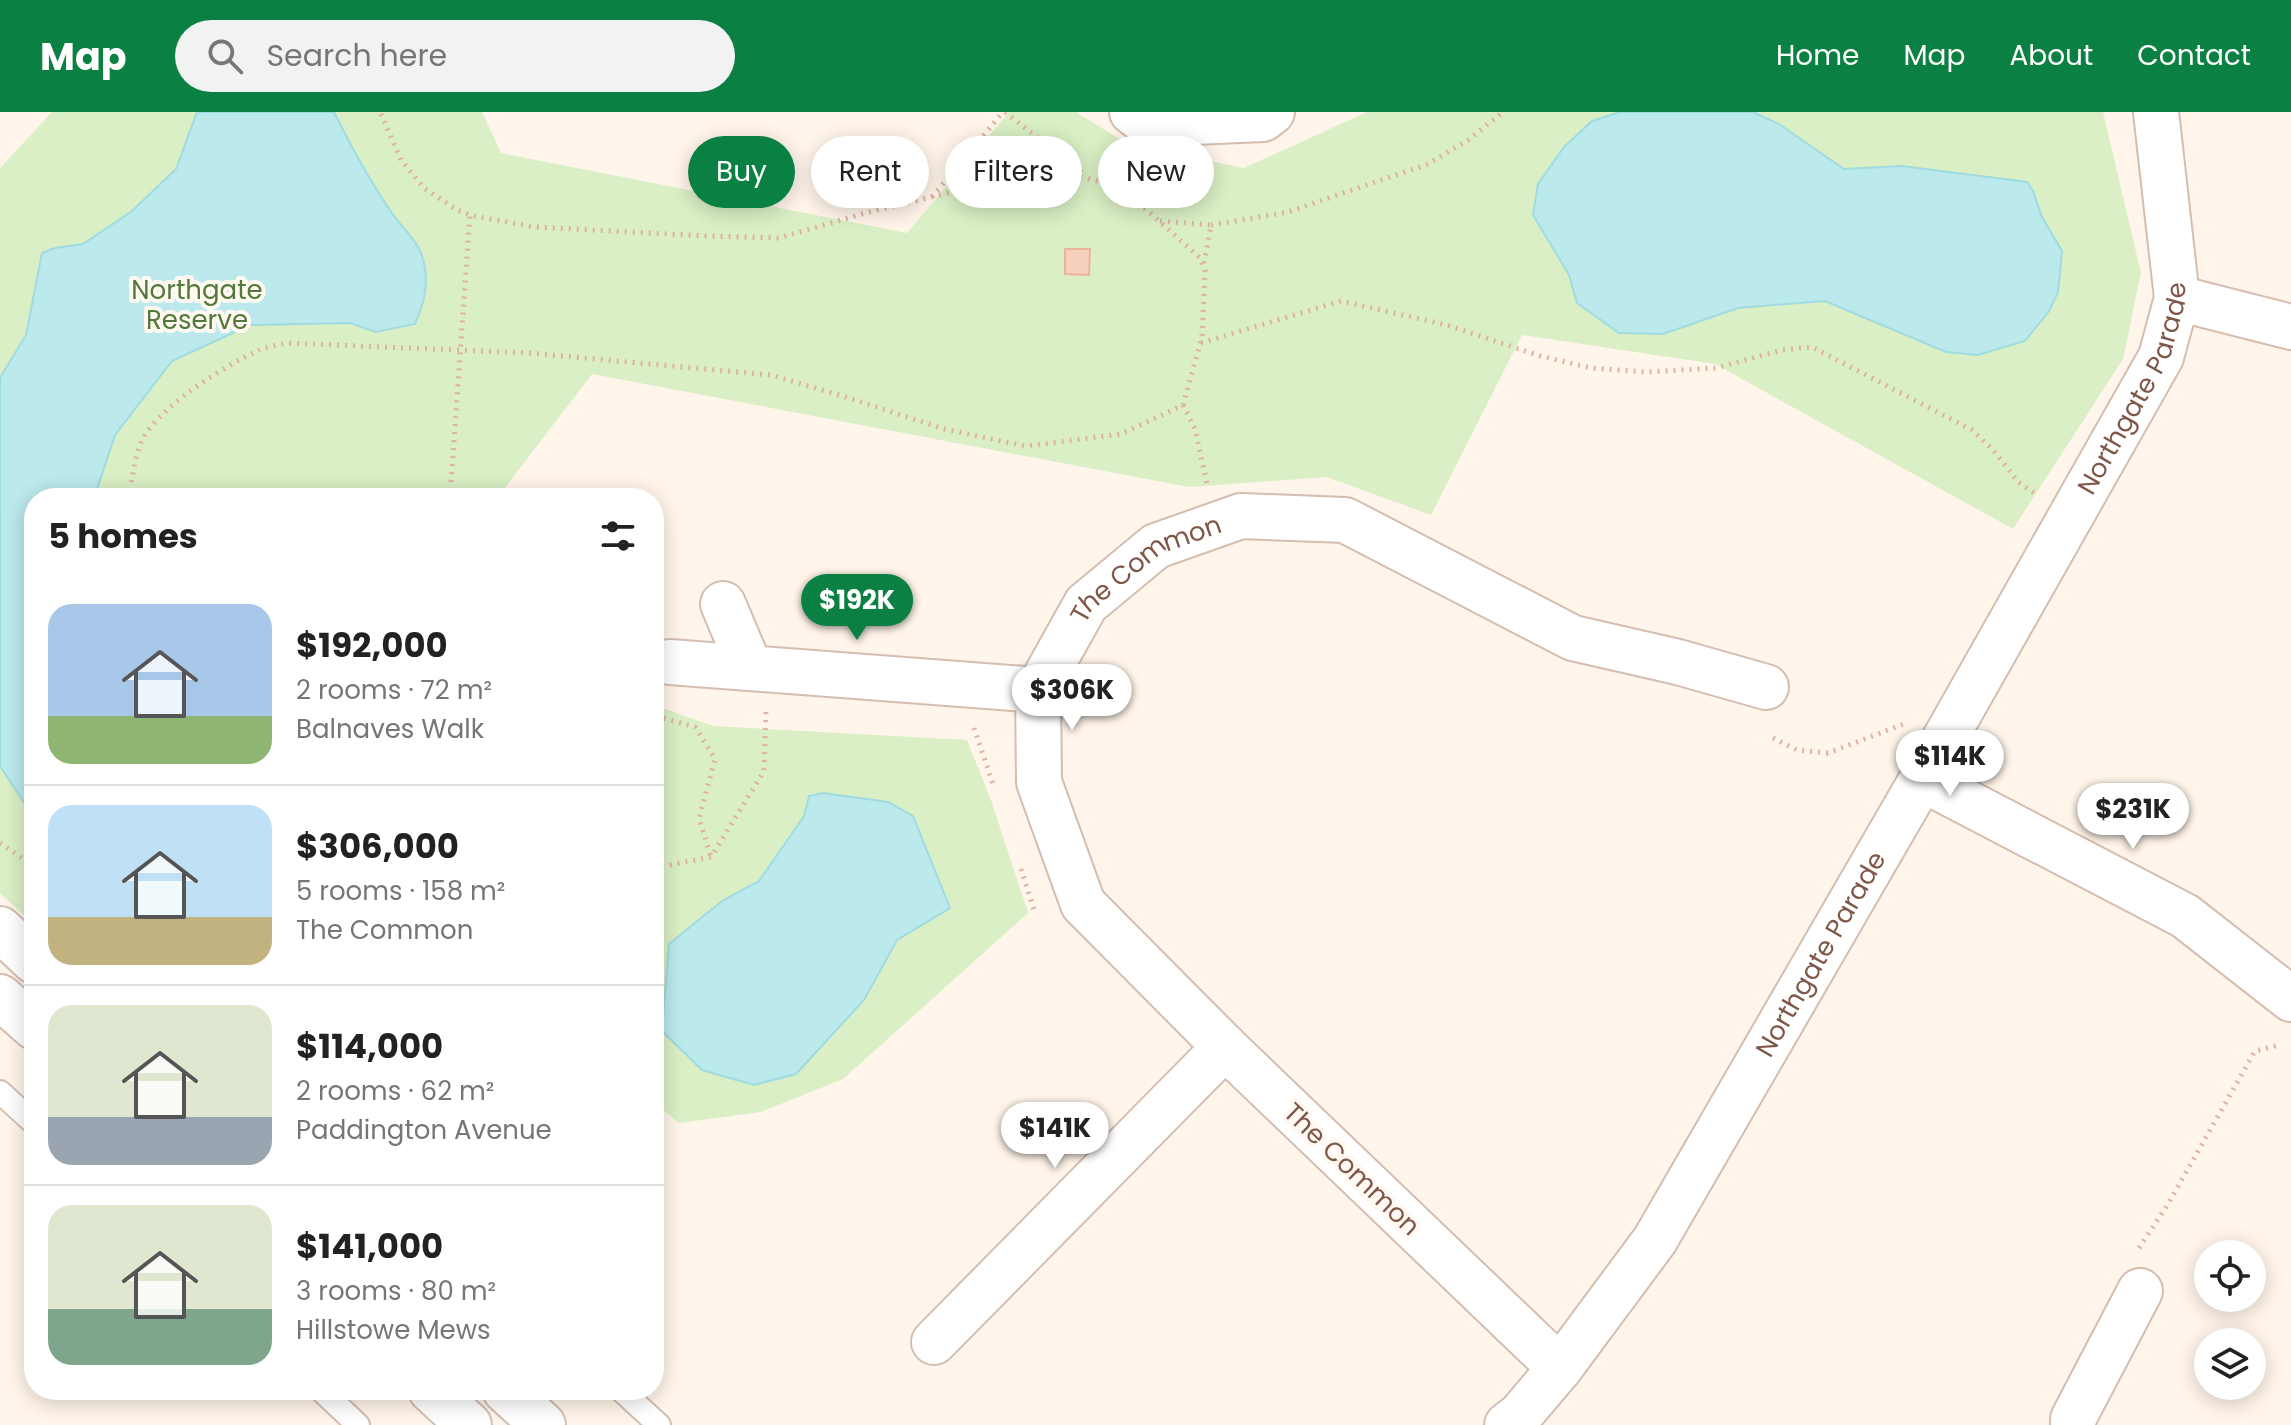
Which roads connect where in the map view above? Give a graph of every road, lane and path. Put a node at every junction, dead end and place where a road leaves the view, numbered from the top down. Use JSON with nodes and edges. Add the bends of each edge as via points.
{"nodes":[{"id":1,"x":380,"y":112,"type":"edge"},
{"id":2,"x":1004,"y":112,"type":"edge"},
{"id":3,"x":1132,"y":112,"type":"edge"},
{"id":4,"x":1272,"y":112,"type":"edge"},
{"id":5,"x":1503,"y":112,"type":"edge"},
{"id":6,"x":2156,"y":112,"type":"edge"},
{"id":7,"x":1090,"y":179,"type":"junction"},
{"id":8,"x":931,"y":198,"type":"junction"},
{"id":9,"x":470,"y":214,"type":"junction"},
{"id":10,"x":1159,"y":221,"type":"junction"},
{"id":11,"x":1211,"y":225,"type":"junction"},
{"id":12,"x":1203,"y":266,"type":"junction"},
{"id":13,"x":2177,"y":298,"type":"junction"},
{"id":14,"x":2291,"y":327,"type":"edge"},
{"id":15,"x":1200,"y":343,"type":"junction"},
{"id":16,"x":460,"y":350,"type":"junction"},
{"id":17,"x":1183,"y":405,"type":"junction"},
{"id":18,"x":131,"y":488,"type":"edge"},
{"id":19,"x":451,"y":488,"type":"edge"},
{"id":20,"x":1210,"y":494,"type":"dead end"},
{"id":21,"x":2040,"y":497,"type":"dead end"},
{"id":22,"x":723,"y":604,"type":"dead end"},
{"id":23,"x":670,"y":662,"type":"joint"},
{"id":24,"x":750,"y":668,"type":"junction"},
{"id":25,"x":664,"y":677,"type":"edge"},
{"id":26,"x":1766,"y":687,"type":"dead end"},
{"id":27,"x":1038,"y":690,"type":"junction"},
{"id":28,"x":781,"y":713,"type":"dead end"},
{"id":29,"x":664,"y":718,"type":"edge"},
{"id":30,"x":1912,"y":720,"type":"dead end"},
{"id":31,"x":959,"y":727,"type":"dead end"},
{"id":32,"x":1773,"y":738,"type":"dead end"},
{"id":33,"x":1922,"y":779,"type":"junction"},
{"id":34,"x":997,"y":795,"type":"dead end"},
{"id":35,"x":0,"y":843,"type":"edge"},
{"id":36,"x":711,"y":857,"type":"junction"},
{"id":37,"x":24,"y":859,"type":"edge"},
{"id":38,"x":1020,"y":865,"type":"dead end"},
{"id":39,"x":664,"y":866,"type":"edge"},
{"id":40,"x":1034,"y":910,"type":"dead end"},
{"id":41,"x":0,"y":929,"type":"edge"},
{"id":42,"x":24,"y":952,"type":"edge"},
{"id":43,"x":2288,"y":990,"type":"edge"},
{"id":44,"x":0,"y":997,"type":"edge"},
{"id":45,"x":24,"y":1018,"type":"edge"},
{"id":46,"x":2279,"y":1045,"type":"dead end"},
{"id":47,"x":1225,"y":1047,"type":"junction"},
{"id":48,"x":0,"y":1092,"type":"edge"},
{"id":49,"x":24,"y":1114,"type":"edge"},
{"id":50,"x":2139,"y":1271,"type":"joint"},
{"id":51,"x":934,"y":1342,"type":"dead end"},
{"id":52,"x":1560,"y":1368,"type":"junction"},
{"id":53,"x":332,"y":1400,"type":"edge"},
{"id":54,"x":442,"y":1400,"type":"edge"},
{"id":55,"x":516,"y":1400,"type":"edge"},
{"id":56,"x":632,"y":1400,"type":"edge"},
{"id":57,"x":1514,"y":1422,"type":"edge"},
{"id":58,"x":358,"y":1425,"type":"edge"},
{"id":59,"x":469,"y":1425,"type":"edge"},
{"id":60,"x":543,"y":1425,"type":"edge"},
{"id":61,"x":659,"y":1425,"type":"edge"},
{"id":62,"x":2073,"y":1425,"type":"edge"}],
"edges":[{"from":1,"to":9,"type":"path","via":[[401,160],[424,188]]},
{"from":2,"to":7,"type":"path"},
{"from":2,"to":8,"type":"path"},
{"from":3,"to":4,"type":"street","via":[[1148,124],[1263,119]]},
{"from":5,"to":11,"type":"path","via":[[1428,164],[1288,212]]},
{"from":6,"to":13,"type":"street","name":"Northgate Parade"},
{"from":7,"to":8,"type":"path","via":[[1071,174],[1014,177]]},
{"from":7,"to":10,"type":"path","via":[[1108,184]]},
{"from":8,"to":9,"type":"path","via":[[779,238],[535,227]]},
{"from":9,"to":16,"type":"path"},
{"from":10,"to":11,"type":"path"},
{"from":10,"to":12,"type":"path"},
{"from":11,"to":12,"type":"path"},
{"from":12,"to":15,"type":"path"},
{"from":13,"to":14,"type":"street"},
{"from":13,"to":33,"type":"street","name":"Northgate Parade","via":[[2161,357]]},
{"from":15,"to":17,"type":"path"},
{"from":15,"to":21,"type":"path","via":[[1341,301],[1447,325],[1591,368],[1716,368],[1812,347],[1972,430],[2018,482]]},
{"from":16,"to":17,"type":"path","via":[[771,375],[944,429],[1025,446],[1121,434]]},
{"from":16,"to":18,"type":"path","via":[[287,343],[260,350],[167,410],[146,434]]},
{"from":16,"to":19,"type":"path"},
{"from":17,"to":20,"type":"path","via":[[1195,429]]},
{"from":22,"to":24,"type":"street"},
{"from":23,"to":24,"type":"street"},
{"from":23,"to":25,"type":"path"},
{"from":24,"to":27,"type":"street"},
{"from":26,"to":27,"type":"street","name":"The Common","via":[[1573,638],[1345,520],[1241,516],[1156,546],[1086,604]]},
{"from":27,"to":47,"type":"street","name":"The Common","via":[[1039,782],[1083,904]]},
{"from":28,"to":36,"type":"path","via":[[766,712],[764,771]]},
{"from":29,"to":36,"type":"path","via":[[695,727],[715,759],[699,818]]},
{"from":30,"to":32,"type":"path","via":[[1828,753],[1797,750]]},
{"from":31,"to":34,"type":"path","via":[[974,728]]},
{"from":33,"to":43,"type":"street","via":[[2185,916]]},
{"from":33,"to":52,"type":"street","name":"Northgate Parade","via":[[1655,1240]]},
{"from":35,"to":37,"type":"path"},
{"from":36,"to":39,"type":"path"},
{"from":38,"to":40,"type":"path"},
{"from":41,"to":42,"type":"street"},
{"from":44,"to":45,"type":"street"},
{"from":46,"to":50,"type":"path","via":[[2255,1051],[2168,1204]]},
{"from":47,"to":51,"type":"street"},
{"from":47,"to":52,"type":"street","name":"The Common"},
{"from":48,"to":49,"type":"lane"},
{"from":50,"to":62,"type":"street"},
{"from":52,"to":57,"type":"street","name":"Northgate Parade"},
{"from":53,"to":58,"type":"lane"},
{"from":54,"to":59,"type":"street"},
{"from":55,"to":60,"type":"street"},
{"from":56,"to":61,"type":"lane"}]}
